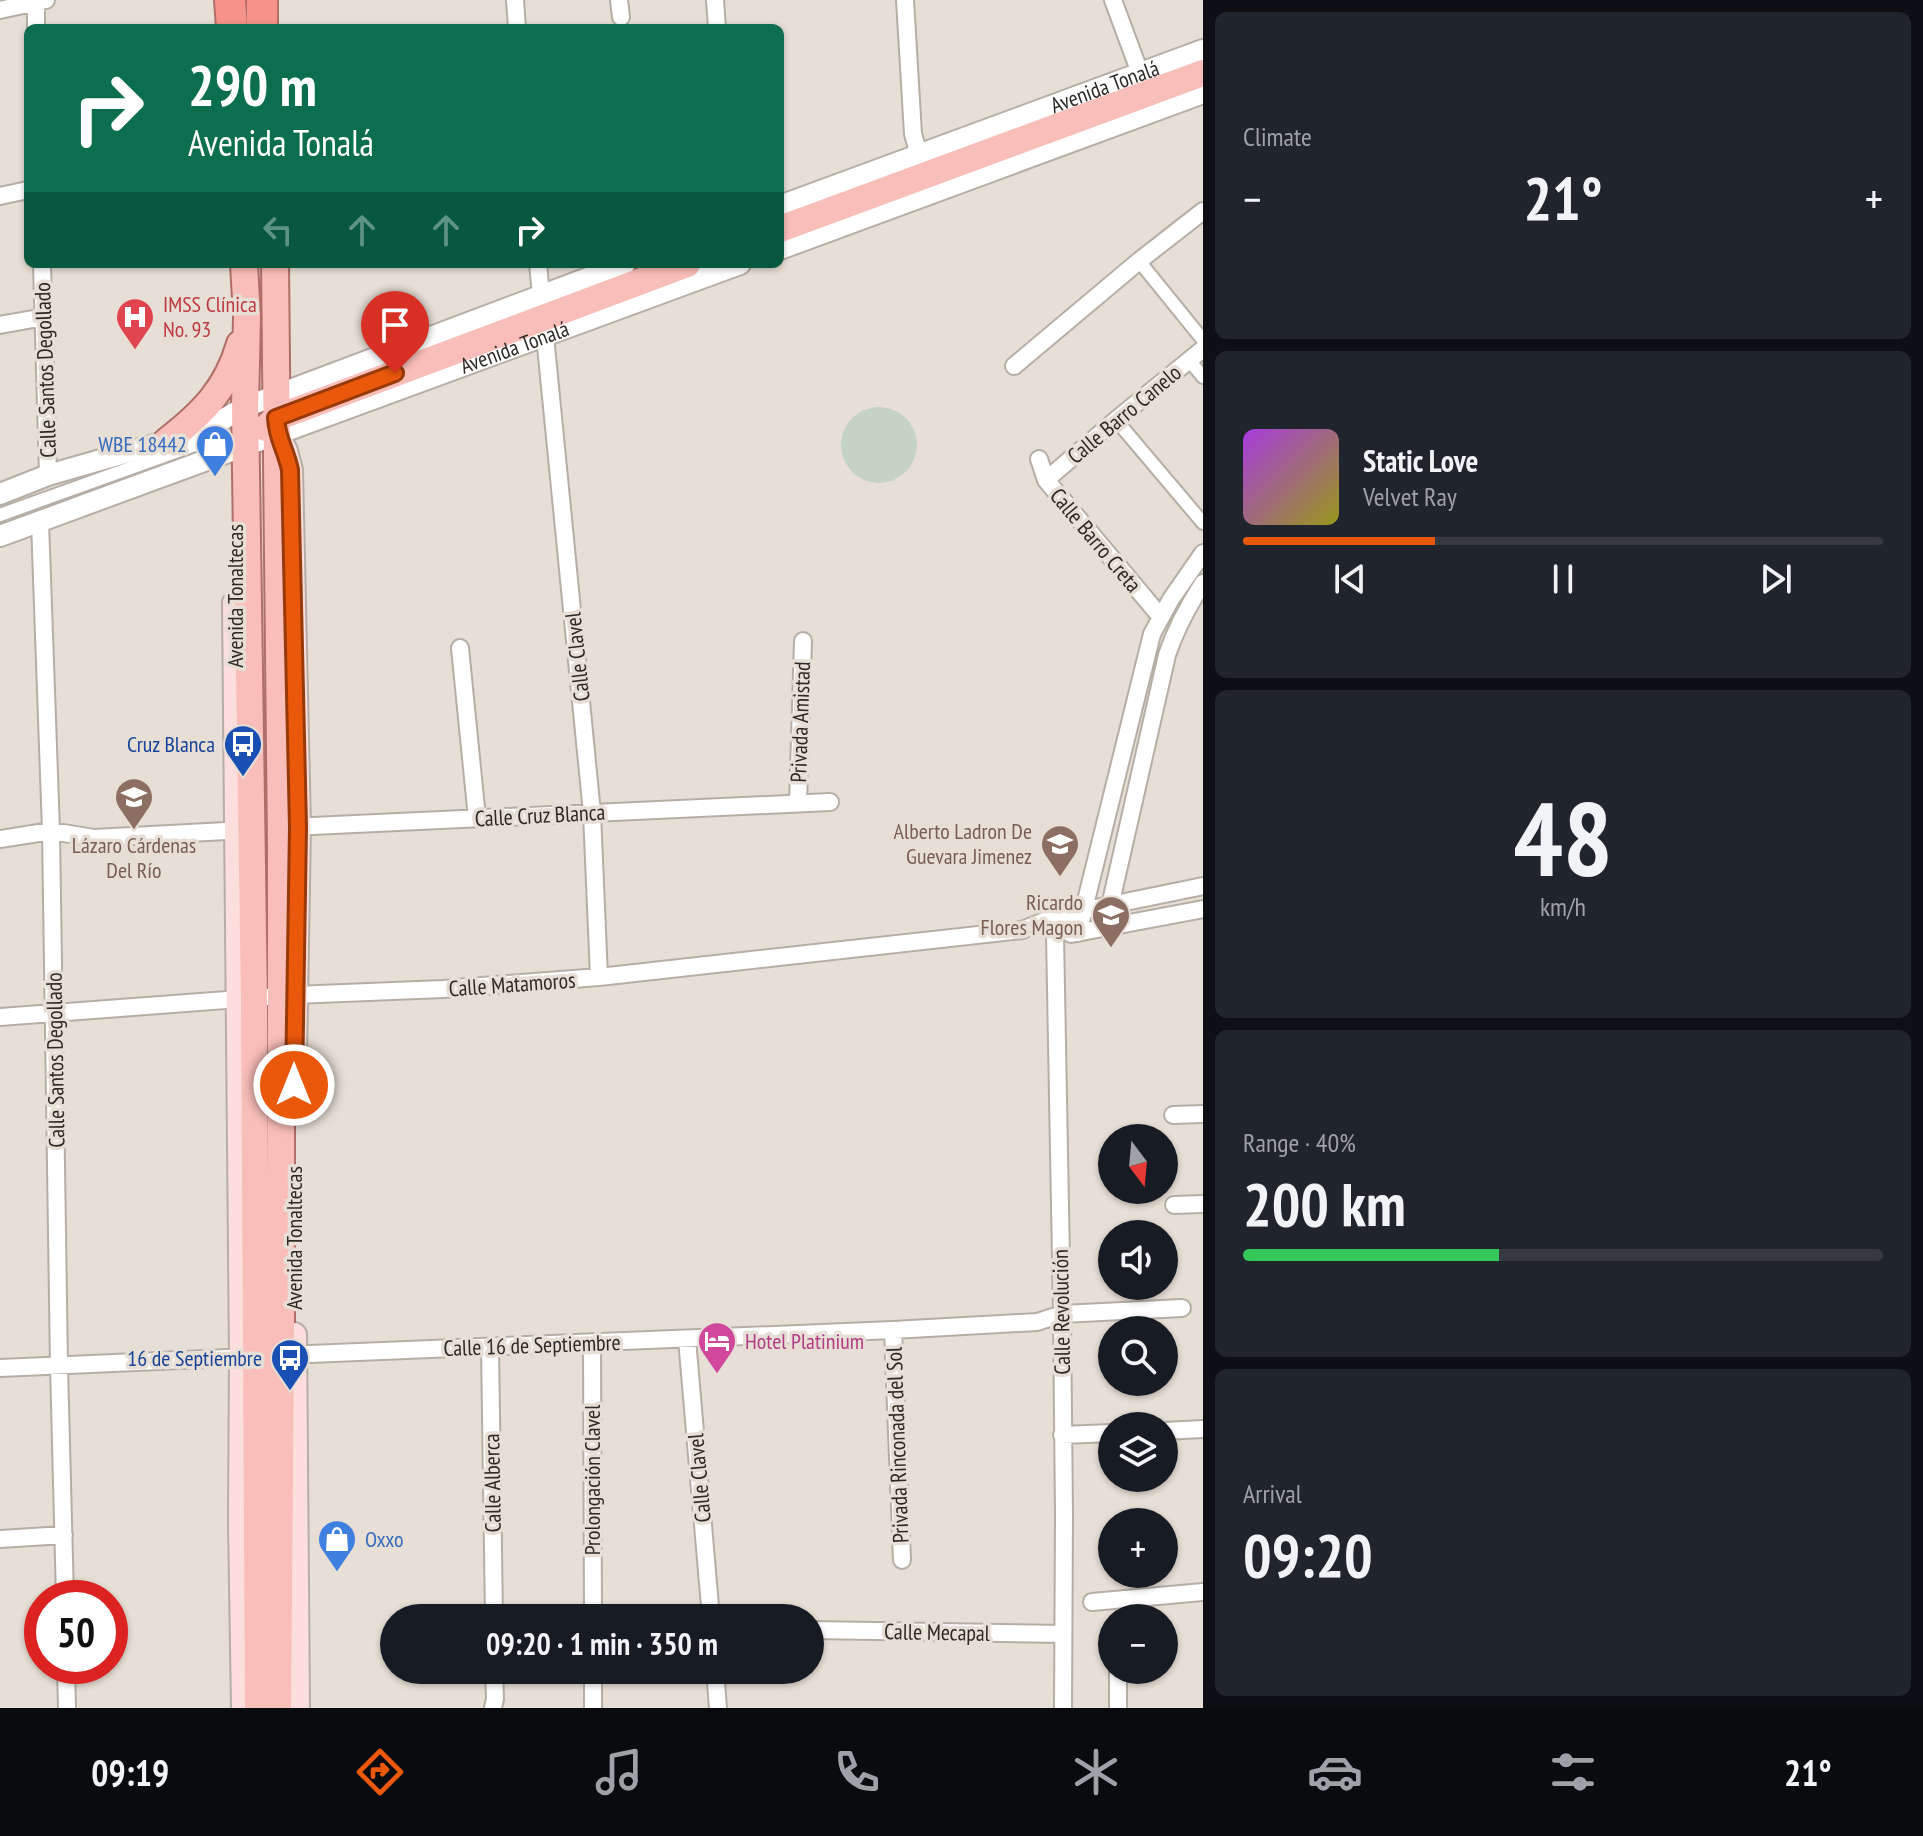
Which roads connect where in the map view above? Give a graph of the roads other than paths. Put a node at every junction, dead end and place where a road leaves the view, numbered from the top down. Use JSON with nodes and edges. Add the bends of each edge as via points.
{"nodes":[{"id":1,"x":230,"y":0,"type":"edge"},
{"id":2,"x":249,"y":0,"type":"edge"},
{"id":3,"x":262,"y":0,"type":"edge"},
{"id":4,"x":280,"y":0,"type":"edge"},
{"id":5,"x":515,"y":0,"type":"edge"},
{"id":6,"x":619,"y":0,"type":"edge"},
{"id":7,"x":715,"y":0,"type":"edge"},
{"id":8,"x":905,"y":0,"type":"edge"},
{"id":9,"x":1113,"y":0,"type":"edge"},
{"id":10,"x":41,"y":1,"type":"edge"},
{"id":11,"x":0,"y":10,"type":"edge"},
{"id":12,"x":621,"y":17,"type":"dead end"},
{"id":13,"x":37,"y":24,"type":"edge"},
{"id":14,"x":232,"y":24,"type":"edge"},
{"id":15,"x":249,"y":24,"type":"edge"},
{"id":16,"x":262,"y":24,"type":"edge"},
{"id":17,"x":280,"y":24,"type":"edge"},
{"id":18,"x":517,"y":24,"type":"edge"},
{"id":19,"x":717,"y":24,"type":"edge"},
{"id":20,"x":1203,"y":50,"type":"edge"},
{"id":21,"x":1140,"y":73,"type":"junction"},
{"id":22,"x":1203,"y":73,"type":"edge"},
{"id":23,"x":1203,"y":93,"type":"edge"},
{"id":24,"x":919,"y":155,"type":"junction"},
{"id":25,"x":24,"y":191,"type":"edge"},
{"id":26,"x":0,"y":196,"type":"edge"},
{"id":27,"x":811,"y":206,"type":"junction"},
{"id":28,"x":1203,"y":211,"type":"edge"},
{"id":29,"x":784,"y":231,"type":"edge"},
{"id":30,"x":1139,"y":261,"type":"junction"},
{"id":31,"x":42,"y":268,"type":"edge"},
{"id":32,"x":244,"y":268,"type":"edge"},
{"id":33,"x":275,"y":268,"type":"edge"},
{"id":34,"x":538,"y":268,"type":"edge"},
{"id":35,"x":614,"y":268,"type":"edge"},
{"id":36,"x":676,"y":268,"type":"edge"},
{"id":37,"x":728,"y":268,"type":"edge"},
{"id":38,"x":541,"y":295,"type":"junction"},
{"id":39,"x":44,"y":317,"type":"junction"},
{"id":40,"x":247,"y":317,"type":"junction"},
{"id":41,"x":0,"y":325,"type":"edge"},
{"id":42,"x":545,"y":336,"type":"junction"},
{"id":43,"x":1203,"y":340,"type":"edge"},
{"id":44,"x":1203,"y":349,"type":"edge"},
{"id":45,"x":1189,"y":360,"type":"junction"},
{"id":46,"x":1014,"y":366,"type":"dead end"},
{"id":47,"x":1203,"y":377,"type":"edge"},
{"id":48,"x":245,"y":407,"type":"junction"},
{"id":49,"x":276,"y":416,"type":"junction"},
{"id":50,"x":1116,"y":420,"type":"junction"},
{"id":51,"x":214,"y":438,"type":"dead end"},
{"id":52,"x":167,"y":441,"type":"junction"},
{"id":53,"x":245,"y":446,"type":"junction"},
{"id":54,"x":1039,"y":459,"type":"dead end"},
{"id":55,"x":48,"y":475,"type":"junction"},
{"id":56,"x":1046,"y":480,"type":"junction"},
{"id":57,"x":0,"y":494,"type":"edge"},
{"id":58,"x":0,"y":515,"type":"edge"},
{"id":59,"x":40,"y":522,"type":"junction"},
{"id":60,"x":1203,"y":523,"type":"edge"},
{"id":61,"x":0,"y":536,"type":"edge"},
{"id":62,"x":1203,"y":553,"type":"edge"},
{"id":63,"x":1203,"y":583,"type":"edge"},
{"id":64,"x":1160,"y":616,"type":"junction"},
{"id":65,"x":803,"y":641,"type":"dead end"},
{"id":66,"x":460,"y":648,"type":"dead end"},
{"id":67,"x":830,"y":802,"type":"dead end"},
{"id":68,"x":798,"y":803,"type":"junction"},
{"id":69,"x":592,"y":813,"type":"junction"},
{"id":70,"x":477,"y":818,"type":"junction"},
{"id":71,"x":289,"y":828,"type":"junction"},
{"id":72,"x":244,"y":830,"type":"junction"},
{"id":73,"x":51,"y":831,"type":"junction"},
{"id":74,"x":0,"y":839,"type":"edge"},
{"id":75,"x":1203,"y":886,"type":"edge"},
{"id":76,"x":1109,"y":905,"type":"junction"},
{"id":77,"x":1203,"y":909,"type":"edge"},
{"id":78,"x":1084,"y":910,"type":"junction"},
{"id":79,"x":1057,"y":916,"type":"junction"},
{"id":80,"x":1105,"y":928,"type":"junction"},
{"id":81,"x":1022,"y":930,"type":"junction"},
{"id":82,"x":1078,"y":933,"type":"junction"},
{"id":83,"x":1055,"y":935,"type":"junction"},
{"id":84,"x":599,"y":977,"type":"junction"},
{"id":85,"x":287,"y":996,"type":"junction"},
{"id":86,"x":246,"y":1000,"type":"junction"},
{"id":87,"x":55,"y":1015,"type":"junction"},
{"id":88,"x":0,"y":1017,"type":"edge"},
{"id":89,"x":1203,"y":1114,"type":"edge"},
{"id":90,"x":1173,"y":1115,"type":"dead end"},
{"id":91,"x":1203,"y":1204,"type":"edge"},
{"id":92,"x":1174,"y":1205,"type":"dead end"},
{"id":93,"x":1182,"y":1308,"type":"dead end"},
{"id":94,"x":1062,"y":1314,"type":"junction"},
{"id":95,"x":893,"y":1330,"type":"junction"},
{"id":96,"x":687,"y":1339,"type":"junction"},
{"id":97,"x":592,"y":1343,"type":"junction"},
{"id":98,"x":490,"y":1347,"type":"junction"},
{"id":99,"x":268,"y":1356,"type":"junction"},
{"id":100,"x":59,"y":1366,"type":"junction"},
{"id":101,"x":0,"y":1368,"type":"edge"},
{"id":102,"x":1203,"y":1429,"type":"edge"},
{"id":103,"x":1178,"y":1430,"type":"edge"},
{"id":104,"x":1098,"y":1434,"type":"edge"},
{"id":105,"x":1062,"y":1435,"type":"junction"},
{"id":106,"x":64,"y":1535,"type":"junction"},
{"id":107,"x":0,"y":1539,"type":"edge"},
{"id":108,"x":902,"y":1560,"type":"dead end"},
{"id":109,"x":65,"y":1580,"type":"edge"},
{"id":110,"x":1203,"y":1592,"type":"edge"},
{"id":111,"x":1119,"y":1599,"type":"junction"},
{"id":112,"x":1092,"y":1602,"type":"dead end"},
{"id":113,"x":494,"y":1604,"type":"edge"},
{"id":114,"x":593,"y":1604,"type":"edge"},
{"id":115,"x":710,"y":1604,"type":"edge"},
{"id":116,"x":1119,"y":1604,"type":"edge"},
{"id":117,"x":824,"y":1630,"type":"edge"},
{"id":118,"x":1063,"y":1634,"type":"junction"},
{"id":119,"x":66,"y":1684,"type":"edge"},
{"id":120,"x":494,"y":1684,"type":"edge"},
{"id":121,"x":593,"y":1684,"type":"edge"},
{"id":122,"x":716,"y":1684,"type":"edge"},
{"id":123,"x":1118,"y":1684,"type":"edge"},
{"id":124,"x":67,"y":1708,"type":"edge"},
{"id":125,"x":244,"y":1708,"type":"edge"},
{"id":126,"x":258,"y":1708,"type":"edge"},
{"id":127,"x":278,"y":1708,"type":"edge"},
{"id":128,"x":297,"y":1708,"type":"edge"},
{"id":129,"x":493,"y":1708,"type":"edge"},
{"id":130,"x":593,"y":1708,"type":"edge"},
{"id":131,"x":718,"y":1708,"type":"edge"},
{"id":132,"x":1063,"y":1708,"type":"edge"},
{"id":133,"x":1118,"y":1708,"type":"edge"}],
"edges":[{"from":1,"to":14,"type":"highway"},
{"from":2,"to":15,"type":"highway"},
{"from":3,"to":16,"type":"highway"},
{"from":4,"to":17,"type":"highway"},
{"from":5,"to":18,"type":"street"},
{"from":6,"to":12,"type":"street"},
{"from":7,"to":19,"type":"street"},
{"from":8,"to":24,"type":"street","via":[[913,134]]},
{"from":9,"to":21,"type":"street"},
{"from":10,"to":11,"type":"street"},
{"from":10,"to":13,"type":"street"},
{"from":20,"to":21,"type":"street","name":"Avenida Tonalá"},
{"from":21,"to":24,"type":"street","name":"Avenida Tonalá"},
{"from":22,"to":27,"type":"main road","name":"Avenida Tonalá"},
{"from":23,"to":29,"type":"street","name":"Avenida Tonalá"},
{"from":24,"to":27,"type":"street","name":"Avenida Tonalá"},
{"from":25,"to":26,"type":"street"},
{"from":27,"to":29,"type":"main road","name":"Avenida Tonalá"},
{"from":28,"to":30,"type":"street"},
{"from":30,"to":43,"type":"street"},
{"from":30,"to":46,"type":"street"},
{"from":31,"to":39,"type":"street","name":"Calle Santos Degollado"},
{"from":32,"to":40,"type":"main road","name":"Avenida Tonaltecas"},
{"from":33,"to":49,"type":"main road","name":"Avenida Tonaltecas"},
{"from":34,"to":38,"type":"street"},
{"from":35,"to":38,"type":"street","name":"Avenida Tonalá"},
{"from":36,"to":49,"type":"main road","name":"Avenida Tonalá"},
{"from":37,"to":42,"type":"street","name":"Avenida Tonalá"},
{"from":38,"to":49,"type":"street","name":"Avenida Tonalá"},
{"from":39,"to":41,"type":"street"},
{"from":39,"to":55,"type":"street","name":"Calle Santos Degollado"},
{"from":40,"to":48,"type":"main road","name":"Avenida Tonaltecas"},
{"from":40,"to":52,"type":"main road","via":[[220,390]]},
{"from":42,"to":49,"type":"street","name":"Avenida Tonalá"},
{"from":42,"to":69,"type":"street","name":"Calle Clavel"},
{"from":44,"to":45,"type":"street","name":"Calle Barro Canelo"},
{"from":45,"to":47,"type":"street"},
{"from":45,"to":50,"type":"street","name":"Calle Barro Canelo"},
{"from":48,"to":49,"type":"main road"},
{"from":48,"to":52,"type":"street"},
{"from":48,"to":53,"type":"main road","name":"Avenida Tonaltecas"},
{"from":49,"to":53,"type":"main road","name":"Avenida Tonalá"},
{"from":49,"to":71,"type":"main road","name":"Avenida Tonaltecas"},
{"from":50,"to":56,"type":"street","name":"Calle Barro Canelo"},
{"from":50,"to":60,"type":"street"},
{"from":51,"to":58,"type":"street"},
{"from":52,"to":55,"type":"street"},
{"from":53,"to":59,"type":"street","name":"Avenida Tonalá"},
{"from":53,"to":72,"type":"main road","name":"Avenida Tonaltecas"},
{"from":54,"to":56,"type":"street","name":"Calle Barro Creta"},
{"from":55,"to":57,"type":"street"},
{"from":56,"to":64,"type":"street","name":"Calle Barro Creta"},
{"from":59,"to":61,"type":"street","name":"Avenida Tonalá"},
{"from":59,"to":73,"type":"street","name":"Calle Santos Degollado"},
{"from":62,"to":64,"type":"street"},
{"from":63,"to":76,"type":"street","via":[[1167,655]]},
{"from":64,"to":78,"type":"street"},
{"from":65,"to":68,"type":"street","name":"Privada Amistad"},
{"from":66,"to":70,"type":"street"},
{"from":67,"to":68,"type":"street","name":"Calle Cruz Blanca"},
{"from":68,"to":69,"type":"street","name":"Calle Cruz Blanca"},
{"from":69,"to":70,"type":"street","name":"Calle Cruz Blanca"},
{"from":69,"to":84,"type":"street","name":"Calle Clavel"},
{"from":70,"to":71,"type":"street","name":"Calle Cruz Blanca"},
{"from":71,"to":85,"type":"main road","name":"Avenida Tonaltecas"},
{"from":72,"to":73,"type":"street","via":[[94,838]]},
{"from":72,"to":86,"type":"main road","name":"Avenida Tonaltecas"},
{"from":73,"to":74,"type":"street"},
{"from":73,"to":87,"type":"street","name":"Calle Santos Degollado"},
{"from":75,"to":76,"type":"street","name":"Calle Matamoros"},
{"from":76,"to":78,"type":"street","name":"Calle Matamoros"},
{"from":76,"to":80,"type":"street"},
{"from":77,"to":80,"type":"street","name":"Calle Matamoros"},
{"from":78,"to":79,"type":"street","name":"Calle Matamoros"},
{"from":78,"to":82,"type":"street"},
{"from":79,"to":81,"type":"street","name":"Calle Matamoros"},
{"from":79,"to":83,"type":"street","name":"Calle Revolución"},
{"from":80,"to":82,"type":"street","name":"Calle Matamoros"},
{"from":81,"to":83,"type":"street","name":"Calle Matamoros"},
{"from":81,"to":84,"type":"street","name":"Calle Matamoros"},
{"from":82,"to":83,"type":"street","name":"Calle Matamoros"},
{"from":83,"to":94,"type":"street","name":"Calle Revolución"},
{"from":84,"to":85,"type":"street","name":"Calle Matamoros"},
{"from":85,"to":86,"type":"street","name":"Calle Matamoros"},
{"from":85,"to":99,"type":"main road","name":"Avenida Tonaltecas"},
{"from":86,"to":87,"type":"street","name":"Calle Matamoros"},
{"from":86,"to":99,"type":"main road","name":"Avenida Tonaltecas"},
{"from":87,"to":88,"type":"street","name":"Calle Matamoros"},
{"from":87,"to":100,"type":"street","name":"Calle Santos Degollado"},
{"from":89,"to":90,"type":"street"},
{"from":91,"to":92,"type":"street"},
{"from":93,"to":94,"type":"street","name":"Calle 16 de Septiembre"},
{"from":94,"to":95,"type":"street","name":"Calle 16 de Septiembre","via":[[1037,1322]]},
{"from":94,"to":105,"type":"street","name":"Calle Revolución"},
{"from":95,"to":96,"type":"street","name":"Calle 16 de Septiembre"},
{"from":95,"to":108,"type":"street","name":"Privada Rinconada del Sol"},
{"from":96,"to":97,"type":"street","name":"Calle 16 de Septiembre"},
{"from":96,"to":115,"type":"street","name":"Calle Clavel"},
{"from":97,"to":98,"type":"street","name":"Calle 16 de Septiembre"},
{"from":97,"to":114,"type":"street","name":"Prolongación Clavel"},
{"from":98,"to":99,"type":"street","name":"Calle 16 de Septiembre"},
{"from":98,"to":113,"type":"street","name":"Calle Alberca"},
{"from":99,"to":100,"type":"street","name":"Calle 16 de Septiembre"},
{"from":99,"to":125,"type":"main road","name":"Avenida Tonaltecas","via":[[241,1521]]},
{"from":99,"to":126,"type":"main road","name":"Avenida Tonaltecas"},
{"from":99,"to":127,"type":"main road","name":"Avenida Tonaltecas"},
{"from":99,"to":128,"type":"main road","name":"Avenida Tonaltecas"},
{"from":100,"to":101,"type":"street","name":"Calle 16 de Septiembre"},
{"from":100,"to":106,"type":"street","name":"Calle Santos Degollado"},
{"from":102,"to":103,"type":"street"},
{"from":104,"to":105,"type":"street"},
{"from":105,"to":118,"type":"street","name":"Calle Revolución"},
{"from":106,"to":107,"type":"street"},
{"from":106,"to":109,"type":"street","name":"Calle Santos Degollado"},
{"from":110,"to":111,"type":"street"},
{"from":111,"to":112,"type":"street"},
{"from":111,"to":116,"type":"street"},
{"from":117,"to":118,"type":"street","name":"Calle Mecapal"},
{"from":118,"to":132,"type":"street","name":"Calle Revolución"},
{"from":119,"to":124,"type":"street"},
{"from":120,"to":129,"type":"street"},
{"from":121,"to":130,"type":"street"},
{"from":122,"to":131,"type":"street"},
{"from":123,"to":133,"type":"street"}]}
